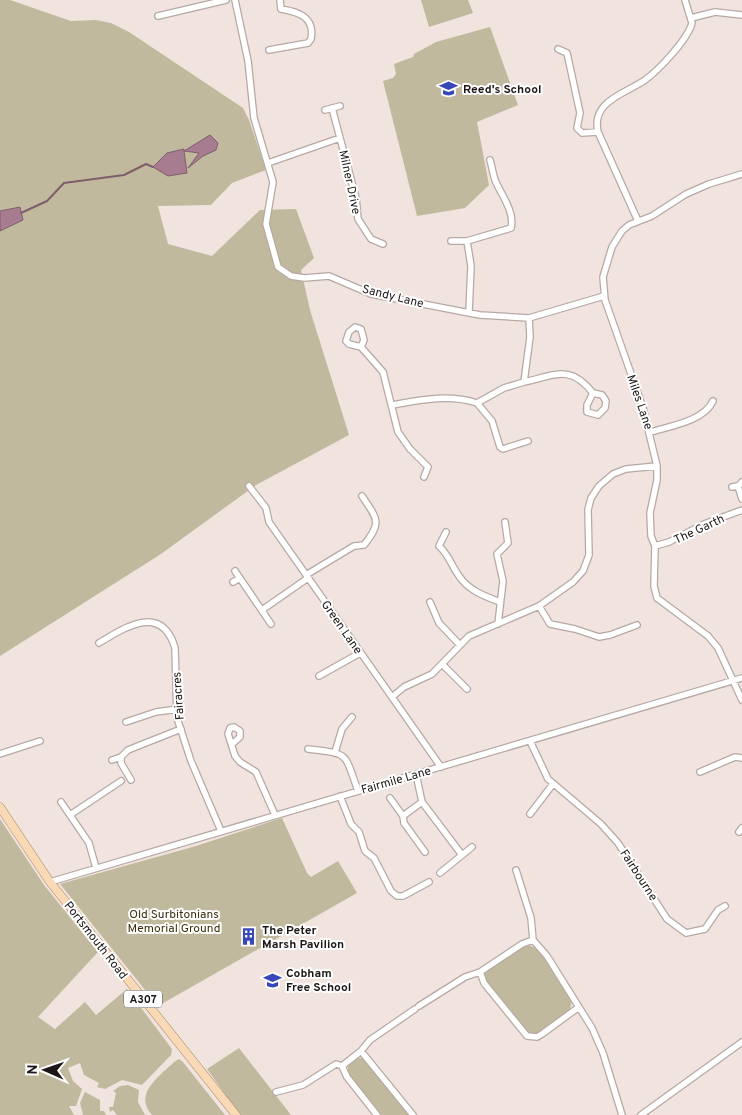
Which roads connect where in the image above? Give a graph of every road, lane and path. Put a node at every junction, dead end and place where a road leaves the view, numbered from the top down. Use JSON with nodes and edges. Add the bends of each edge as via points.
{"nodes":[{"id":1,"x":226,"y":0,"type":"edge"},
{"id":2,"x":235,"y":0,"type":"edge"},
{"id":3,"x":280,"y":0,"type":"edge"},
{"id":4,"x":685,"y":0,"type":"edge"},
{"id":5,"x":742,"y":15,"type":"edge"},
{"id":6,"x":158,"y":16,"type":"dead end"},
{"id":7,"x":691,"y":18,"type":"junction"},
{"id":8,"x":558,"y":49,"type":"dead end"},
{"id":9,"x":269,"y":50,"type":"dead end"},
{"id":10,"x":340,"y":106,"type":"dead end"},
{"id":11,"x":332,"y":108,"type":"junction"},
{"id":12,"x":325,"y":110,"type":"dead end"},
{"id":13,"x":598,"y":132,"type":"junction"},
{"id":14,"x":340,"y":138,"type":"junction"},
{"id":15,"x":490,"y":160,"type":"dead end"},
{"id":16,"x":268,"y":163,"type":"junction"},
{"id":17,"x":501,"y":167,"type":"dead end"},
{"id":18,"x":493,"y":171,"type":"junction"},
{"id":19,"x":742,"y":174,"type":"edge"},
{"id":20,"x":638,"y":221,"type":"junction"},
{"id":21,"x":467,"y":241,"type":"junction"},
{"id":22,"x":451,"y":242,"type":"dead end"},
{"id":23,"x":383,"y":244,"type":"dead end"},
{"id":24,"x":604,"y":296,"type":"junction"},
{"id":25,"x":469,"y":312,"type":"junction"},
{"id":26,"x":529,"y":318,"type":"junction"},
{"id":27,"x":361,"y":347,"type":"dead end"},
{"id":28,"x":524,"y":382,"type":"junction"},
{"id":29,"x":593,"y":393,"type":"dead end"},
{"id":30,"x":713,"y":401,"type":"dead end"},
{"id":31,"x":476,"y":403,"type":"junction"},
{"id":32,"x":392,"y":405,"type":"junction"},
{"id":33,"x":651,"y":432,"type":"junction"},
{"id":34,"x":528,"y":441,"type":"dead end"},
{"id":35,"x":657,"y":466,"type":"junction"},
{"id":36,"x":424,"y":477,"type":"dead end"},
{"id":37,"x":737,"y":485,"type":"edge"},
{"id":38,"x":249,"y":486,"type":"dead end"},
{"id":39,"x":362,"y":496,"type":"dead end"},
{"id":40,"x":742,"y":499,"type":"edge"},
{"id":41,"x":742,"y":510,"type":"edge"},
{"id":42,"x":505,"y":522,"type":"dead end"},
{"id":43,"x":446,"y":532,"type":"dead end"},
{"id":44,"x":655,"y":546,"type":"junction"},
{"id":45,"x":235,"y":571,"type":"dead end"},
{"id":46,"x":307,"y":577,"type":"junction"},
{"id":47,"x":240,"y":578,"type":"junction"},
{"id":48,"x":233,"y":582,"type":"dead end"},
{"id":49,"x":430,"y":602,"type":"dead end"},
{"id":50,"x":500,"y":602,"type":"junction"},
{"id":51,"x":539,"y":606,"type":"junction"},
{"id":52,"x":262,"y":610,"type":"junction"},
{"id":53,"x":271,"y":624,"type":"dead end"},
{"id":54,"x":498,"y":624,"type":"junction"},
{"id":55,"x":637,"y":625,"type":"dead end"},
{"id":56,"x":99,"y":643,"type":"dead end"},
{"id":57,"x":460,"y":645,"type":"junction"},
{"id":58,"x":360,"y":653,"type":"junction"},
{"id":59,"x":442,"y":665,"type":"junction"},
{"id":60,"x":319,"y":676,"type":"dead end"},
{"id":61,"x":742,"y":678,"type":"edge"},
{"id":62,"x":732,"y":681,"type":"junction"},
{"id":63,"x":467,"y":689,"type":"dead end"},
{"id":64,"x":392,"y":697,"type":"junction"},
{"id":65,"x":742,"y":700,"type":"edge"},
{"id":66,"x":178,"y":709,"type":"junction"},
{"id":67,"x":352,"y":717,"type":"dead end"},
{"id":68,"x":126,"y":722,"type":"dead end"},
{"id":69,"x":181,"y":730,"type":"junction"},
{"id":70,"x":40,"y":741,"type":"dead end"},
{"id":71,"x":530,"y":741,"type":"junction"},
{"id":72,"x":232,"y":744,"type":"dead end"},
{"id":73,"x":308,"y":749,"type":"dead end"},
{"id":74,"x":335,"y":752,"type":"junction"},
{"id":75,"x":0,"y":754,"type":"edge"},
{"id":76,"x":121,"y":757,"type":"junction"},
{"id":77,"x":742,"y":758,"type":"edge"},
{"id":78,"x":112,"y":760,"type":"dead end"},
{"id":79,"x":441,"y":767,"type":"junction"},
{"id":80,"x":700,"y":772,"type":"dead end"},
{"id":81,"x":416,"y":774,"type":"junction"},
{"id":82,"x":131,"y":780,"type":"dead end"},
{"id":83,"x":121,"y":781,"type":"dead end"},
{"id":84,"x":553,"y":784,"type":"junction"},
{"id":85,"x":358,"y":791,"type":"junction"},
{"id":86,"x":340,"y":796,"type":"junction"},
{"id":87,"x":390,"y":798,"type":"dead end"},
{"id":88,"x":61,"y":802,"type":"dead end"},
{"id":89,"x":422,"y":802,"type":"junction"},
{"id":90,"x":0,"y":806,"type":"edge"},
{"id":91,"x":530,"y":814,"type":"dead end"},
{"id":92,"x":70,"y":815,"type":"junction"},
{"id":93,"x":275,"y":815,"type":"junction"},
{"id":94,"x":403,"y":816,"type":"junction"},
{"id":95,"x":221,"y":831,"type":"junction"},
{"id":96,"x":472,"y":847,"type":"dead end"},
{"id":97,"x":425,"y":852,"type":"dead end"},
{"id":98,"x":462,"y":855,"type":"junction"},
{"id":99,"x":96,"y":868,"type":"junction"},
{"id":100,"x":516,"y":870,"type":"dead end"},
{"id":101,"x":440,"y":873,"type":"dead end"},
{"id":102,"x":50,"y":882,"type":"junction"},
{"id":103,"x":429,"y":882,"type":"dead end"},
{"id":104,"x":725,"y":906,"type":"dead end"},
{"id":105,"x":532,"y":940,"type":"junction"},
{"id":106,"x":480,"y":972,"type":"junction"},
{"id":107,"x":579,"y":1008,"type":"junction"},
{"id":108,"x":742,"y":1042,"type":"edge"},
{"id":109,"x":361,"y":1051,"type":"junction"},
{"id":110,"x":342,"y":1066,"type":"junction"},
{"id":111,"x":276,"y":1092,"type":"dead end"},
{"id":112,"x":236,"y":1115,"type":"edge"},
{"id":113,"x":376,"y":1115,"type":"edge"},
{"id":114,"x":413,"y":1115,"type":"edge"},
{"id":115,"x":622,"y":1115,"type":"edge"},
{"id":116,"x":641,"y":1115,"type":"edge"}],
"edges":[{"from":1,"to":6,"type":"street"},
{"from":2,"to":16,"type":"street","name":"Sandy Lane","via":[[248,60],[254,118]]},
{"from":3,"to":9,"type":"street","via":[[281,9],[307,17],[311,38],[308,43]]},
{"from":4,"to":7,"type":"street"},
{"from":5,"to":7,"type":"street","via":[[715,12]]},
{"from":7,"to":13,"type":"street","via":[[689,31],[662,65],[602,108],[596,123]]},
{"from":8,"to":13,"type":"street","via":[[567,53],[580,114],[578,128],[582,133]]},
{"from":10,"to":11,"type":"street"},
{"from":11,"to":12,"type":"street"},
{"from":11,"to":14,"type":"street","name":"Milner Drive"},
{"from":13,"to":20,"type":"street"},
{"from":14,"to":16,"type":"street","name":"Milner Drive"},
{"from":14,"to":23,"type":"street","name":"Milner Drive","via":[[356,198],[358,220],[371,238]]},
{"from":15,"to":18,"type":"street"},
{"from":16,"to":25,"type":"street","name":"Sandy Lane","via":[[274,182],[266,224],[278,267],[291,276],[329,276],[371,294]]},
{"from":17,"to":18,"type":"street"},
{"from":18,"to":21,"type":"street","via":[[506,200],[511,228]]},
{"from":19,"to":20,"type":"street","name":"Miles Lane","via":[[686,194],[652,216]]},
{"from":20,"to":24,"type":"street","name":"Miles Lane","via":[[622,231],[612,247],[603,277]]},
{"from":21,"to":22,"type":"street"},
{"from":21,"to":25,"type":"street","via":[[471,266]]},
{"from":24,"to":26,"type":"street","name":"Sandy Lane"},
{"from":24,"to":33,"type":"street","name":"Miles Lane"},
{"from":25,"to":26,"type":"street","name":"Sandy Lane"},
{"from":26,"to":28,"type":"street"},
{"from":27,"to":32,"type":"street","via":[[383,372]]},
{"from":28,"to":29,"type":"street","via":[[572,374],[583,380]]},
{"from":28,"to":31,"type":"street","via":[[504,388]]},
{"from":30,"to":33,"type":"street","via":[[710,407],[692,419]]},
{"from":31,"to":32,"type":"street","via":[[447,398]]},
{"from":31,"to":34,"type":"street","via":[[492,421],[500,447],[503,449]]},
{"from":32,"to":36,"type":"street","via":[[401,437],[428,467]]},
{"from":33,"to":35,"type":"street","name":"Miles Lane"},
{"from":35,"to":44,"type":"street","name":"Miles Lane","via":[[650,513]]},
{"from":35,"to":51,"type":"street","via":[[626,469],[613,474],[599,486],[588,510],[589,555],[582,571],[573,582]]},
{"from":37,"to":40,"type":"street"},
{"from":38,"to":46,"type":"street","name":"Green Lane","via":[[266,508],[269,522]]},
{"from":39,"to":46,"type":"street","via":[[376,518],[375,531],[364,545],[354,546]]},
{"from":41,"to":44,"type":"street","name":"The Garth"},
{"from":42,"to":50,"type":"street","via":[[508,543],[497,554],[503,580]]},
{"from":43,"to":50,"type":"street","via":[[439,546],[448,554],[459,577],[477,593]]},
{"from":44,"to":62,"type":"street","name":"Miles Lane","via":[[654,586],[657,598],[708,636],[718,648]]},
{"from":45,"to":47,"type":"street"},
{"from":46,"to":52,"type":"street"},
{"from":46,"to":58,"type":"street","name":"Green Lane"},
{"from":47,"to":48,"type":"street"},
{"from":47,"to":52,"type":"street"},
{"from":49,"to":57,"type":"street","via":[[439,623]]},
{"from":50,"to":54,"type":"street"},
{"from":51,"to":54,"type":"street"},
{"from":51,"to":55,"type":"street","via":[[550,624],[599,637]]},
{"from":52,"to":53,"type":"street"},
{"from":54,"to":57,"type":"street","via":[[469,636]]},
{"from":56,"to":66,"type":"street","name":"Fairacres","via":[[133,623],[144,622],[166,630],[176,648]]},
{"from":57,"to":59,"type":"street"},
{"from":58,"to":60,"type":"street"},
{"from":58,"to":64,"type":"street","name":"Green Lane"},
{"from":59,"to":63,"type":"street"},
{"from":59,"to":64,"type":"street"},
{"from":61,"to":62,"type":"street","name":"Fairmile Lane"},
{"from":62,"to":65,"type":"street"},
{"from":62,"to":71,"type":"street","name":"Fairmile Lane"},
{"from":64,"to":79,"type":"street","name":"Green Lane"},
{"from":66,"to":68,"type":"street"},
{"from":66,"to":69,"type":"street","name":"Fairacres"},
{"from":67,"to":74,"type":"street","via":[[342,730]]},
{"from":69,"to":76,"type":"street","via":[[128,750]]},
{"from":69,"to":95,"type":"street","name":"Fairacres"},
{"from":70,"to":75,"type":"street"},
{"from":71,"to":79,"type":"street","name":"Fairmile Lane"},
{"from":71,"to":84,"type":"street","name":"Fairbourne"},
{"from":72,"to":93,"type":"street","via":[[240,762],[256,772]]},
{"from":73,"to":74,"type":"street"},
{"from":74,"to":85,"type":"street","via":[[347,760]]},
{"from":76,"to":78,"type":"street"},
{"from":76,"to":82,"type":"street"},
{"from":77,"to":80,"type":"street","via":[[736,757]]},
{"from":79,"to":81,"type":"street","name":"Fairmile Lane"},
{"from":81,"to":85,"type":"street","name":"Fairmile Lane"},
{"from":81,"to":89,"type":"street"},
{"from":83,"to":92,"type":"street"},
{"from":84,"to":91,"type":"street"},
{"from":84,"to":104,"type":"street","name":"Fairbourne","via":[[618,843],[667,919],[680,930],[686,933],[705,929],[718,910]]},
{"from":85,"to":86,"type":"street","name":"Fairmile Lane"},
{"from":86,"to":93,"type":"street","name":"Fairmile Lane"},
{"from":86,"to":103,"type":"street","via":[[365,851],[374,858],[391,891],[403,896]]},
{"from":87,"to":94,"type":"street"},
{"from":88,"to":92,"type":"street"},
{"from":89,"to":94,"type":"street"},
{"from":89,"to":98,"type":"street"},
{"from":90,"to":102,"type":"main road","name":"Portsmouth Road","number":"A307"},
{"from":92,"to":99,"type":"street","via":[[89,844]]},
{"from":93,"to":95,"type":"street","name":"Fairmile Lane"},
{"from":94,"to":97,"type":"street","via":[[404,823]]},
{"from":95,"to":99,"type":"street","name":"Fairmile Lane"},
{"from":96,"to":98,"type":"street"},
{"from":98,"to":101,"type":"street"},
{"from":99,"to":102,"type":"street","name":"Fairmile Lane"},
{"from":100,"to":105,"type":"street","via":[[531,918]]},
{"from":102,"to":112,"type":"main road","name":"Portsmouth Road","number":"A307"},
{"from":105,"to":106,"type":"street"},
{"from":105,"to":107,"type":"street","via":[[547,956]]},
{"from":106,"to":107,"type":"street","via":[[484,983],[527,1036],[537,1037]]},
{"from":106,"to":109,"type":"street","via":[[465,976],[370,1040]]},
{"from":107,"to":115,"type":"street","via":[[603,1053]]},
{"from":108,"to":116,"type":"street"},
{"from":109,"to":110,"type":"street"},
{"from":109,"to":114,"type":"street"},
{"from":110,"to":111,"type":"street","via":[[330,1066],[303,1085]]},
{"from":110,"to":113,"type":"street"}]}
